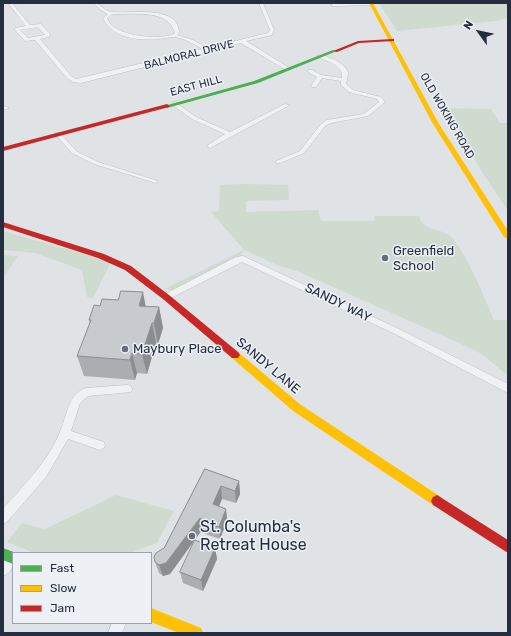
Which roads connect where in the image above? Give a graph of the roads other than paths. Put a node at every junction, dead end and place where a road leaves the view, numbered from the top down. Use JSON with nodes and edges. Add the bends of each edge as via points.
{"nodes":[{"id":1,"x":16,"y":3,"type":"edge"},
{"id":2,"x":95,"y":3,"type":"edge"},
{"id":3,"x":261,"y":3,"type":"edge"},
{"id":4,"x":371,"y":3,"type":"edge"},
{"id":5,"x":10,"y":4,"type":"edge"},
{"id":6,"x":332,"y":4,"type":"edge"},
{"id":7,"x":3,"y":5,"type":"edge"},
{"id":8,"x":336,"y":11,"type":"dead end"},
{"id":9,"x":111,"y":13,"type":"junction"},
{"id":10,"x":28,"y":26,"type":"junction"},
{"id":11,"x":174,"y":35,"type":"junction"},
{"id":12,"x":37,"y":39,"type":"junction"},
{"id":13,"x":392,"y":40,"type":"junction"},
{"id":14,"x":242,"y":41,"type":"junction"},
{"id":15,"x":206,"y":50,"type":"junction"},
{"id":16,"x":320,"y":56,"type":"junction"},
{"id":17,"x":288,"y":69,"type":"junction"},
{"id":18,"x":310,"y":71,"type":"dead end"},
{"id":19,"x":320,"y":76,"type":"junction"},
{"id":20,"x":343,"y":80,"type":"junction"},
{"id":21,"x":314,"y":86,"type":"dead end"},
{"id":22,"x":175,"y":104,"type":"junction"},
{"id":23,"x":287,"y":105,"type":"dead end"},
{"id":24,"x":58,"y":134,"type":"junction"},
{"id":25,"x":230,"y":134,"type":"junction"},
{"id":26,"x":210,"y":146,"type":"dead end"},
{"id":27,"x":3,"y":149,"type":"edge"},
{"id":28,"x":278,"y":162,"type":"dead end"},
{"id":29,"x":155,"y":181,"type":"dead end"},
{"id":30,"x":3,"y":224,"type":"edge"},
{"id":31,"x":508,"y":236,"type":"edge"},
{"id":32,"x":166,"y":297,"type":"junction"},
{"id":33,"x":127,"y":389,"type":"dead end"},
{"id":34,"x":508,"y":389,"type":"edge"},
{"id":35,"x":65,"y":434,"type":"junction"},
{"id":36,"x":100,"y":445,"type":"dead end"},
{"id":37,"x":3,"y":518,"type":"edge"},
{"id":38,"x":508,"y":547,"type":"edge"},
{"id":39,"x":9,"y":557,"type":"edge"},
{"id":40,"x":3,"y":570,"type":"edge"},
{"id":41,"x":152,"y":615,"type":"edge"},
{"id":42,"x":196,"y":633,"type":"edge"}],
"edges":[{"from":1,"to":5,"type":"street"},
{"from":2,"to":9,"type":"street"},
{"from":3,"to":14,"type":"street","name":"BALMORAL DRIVE","via":[[272,32]]},
{"from":4,"to":6,"type":"street"},
{"from":4,"to":13,"type":"street","name":"OLD WOKING ROAD"},
{"from":5,"to":7,"type":"street"},
{"from":5,"to":10,"type":"street"},
{"from":6,"to":8,"type":"street"},
{"from":9,"to":11,"type":"street","via":[[135,12],[164,17],[177,28]]},
{"from":9,"to":11,"type":"street","via":[[105,18],[107,23],[112,29],[123,33],[156,38]]},
{"from":10,"to":12,"type":"street","via":[[39,25],[48,35]]},
{"from":10,"to":12,"type":"street","via":[[17,29],[26,40]]},
{"from":11,"to":15,"type":"street"},
{"from":12,"to":15,"type":"street","name":"BALMORAL DRIVE","via":[[75,81],[94,79]]},
{"from":13,"to":16,"type":"street","name":"EAST HILL","via":[[358,42]]},
{"from":13,"to":31,"type":"street","name":"OLD WOKING ROAD","via":[[436,124]]},
{"from":14,"to":15,"type":"street","name":"BALMORAL DRIVE"},
{"from":14,"to":17,"type":"street"},
{"from":16,"to":17,"type":"street","name":"EAST HILL"},
{"from":16,"to":20,"type":"street","via":[[344,69]]},
{"from":17,"to":22,"type":"street","name":"EAST HILL","via":[[256,82]]},
{"from":18,"to":19,"type":"street"},
{"from":19,"to":20,"type":"street"},
{"from":19,"to":21,"type":"street"},
{"from":20,"to":28,"type":"street","via":[[347,89],[379,98],[382,100],[381,105],[366,115],[329,121],[302,152]]},
{"from":22,"to":24,"type":"street","name":"EAST HILL"},
{"from":22,"to":25,"type":"street","via":[[194,118]]},
{"from":23,"to":25,"type":"street"},
{"from":24,"to":27,"type":"street","name":"EAST HILL"},
{"from":24,"to":29,"type":"street","via":[[74,152],[96,163]]},
{"from":25,"to":26,"type":"street"},
{"from":30,"to":32,"type":"street","name":"SANDY LANE","via":[[115,261]]},
{"from":32,"to":34,"type":"street","name":"SANDY WAY","via":[[243,259],[398,332]]},
{"from":32,"to":38,"type":"street","name":"SANDY LANE","via":[[297,408]]},
{"from":33,"to":35,"type":"street","via":[[86,392],[76,401]]},
{"from":35,"to":36,"type":"street"},
{"from":35,"to":37,"type":"street","via":[[42,473]]},
{"from":39,"to":40,"type":"street"},
{"from":41,"to":42,"type":"street"}]}
